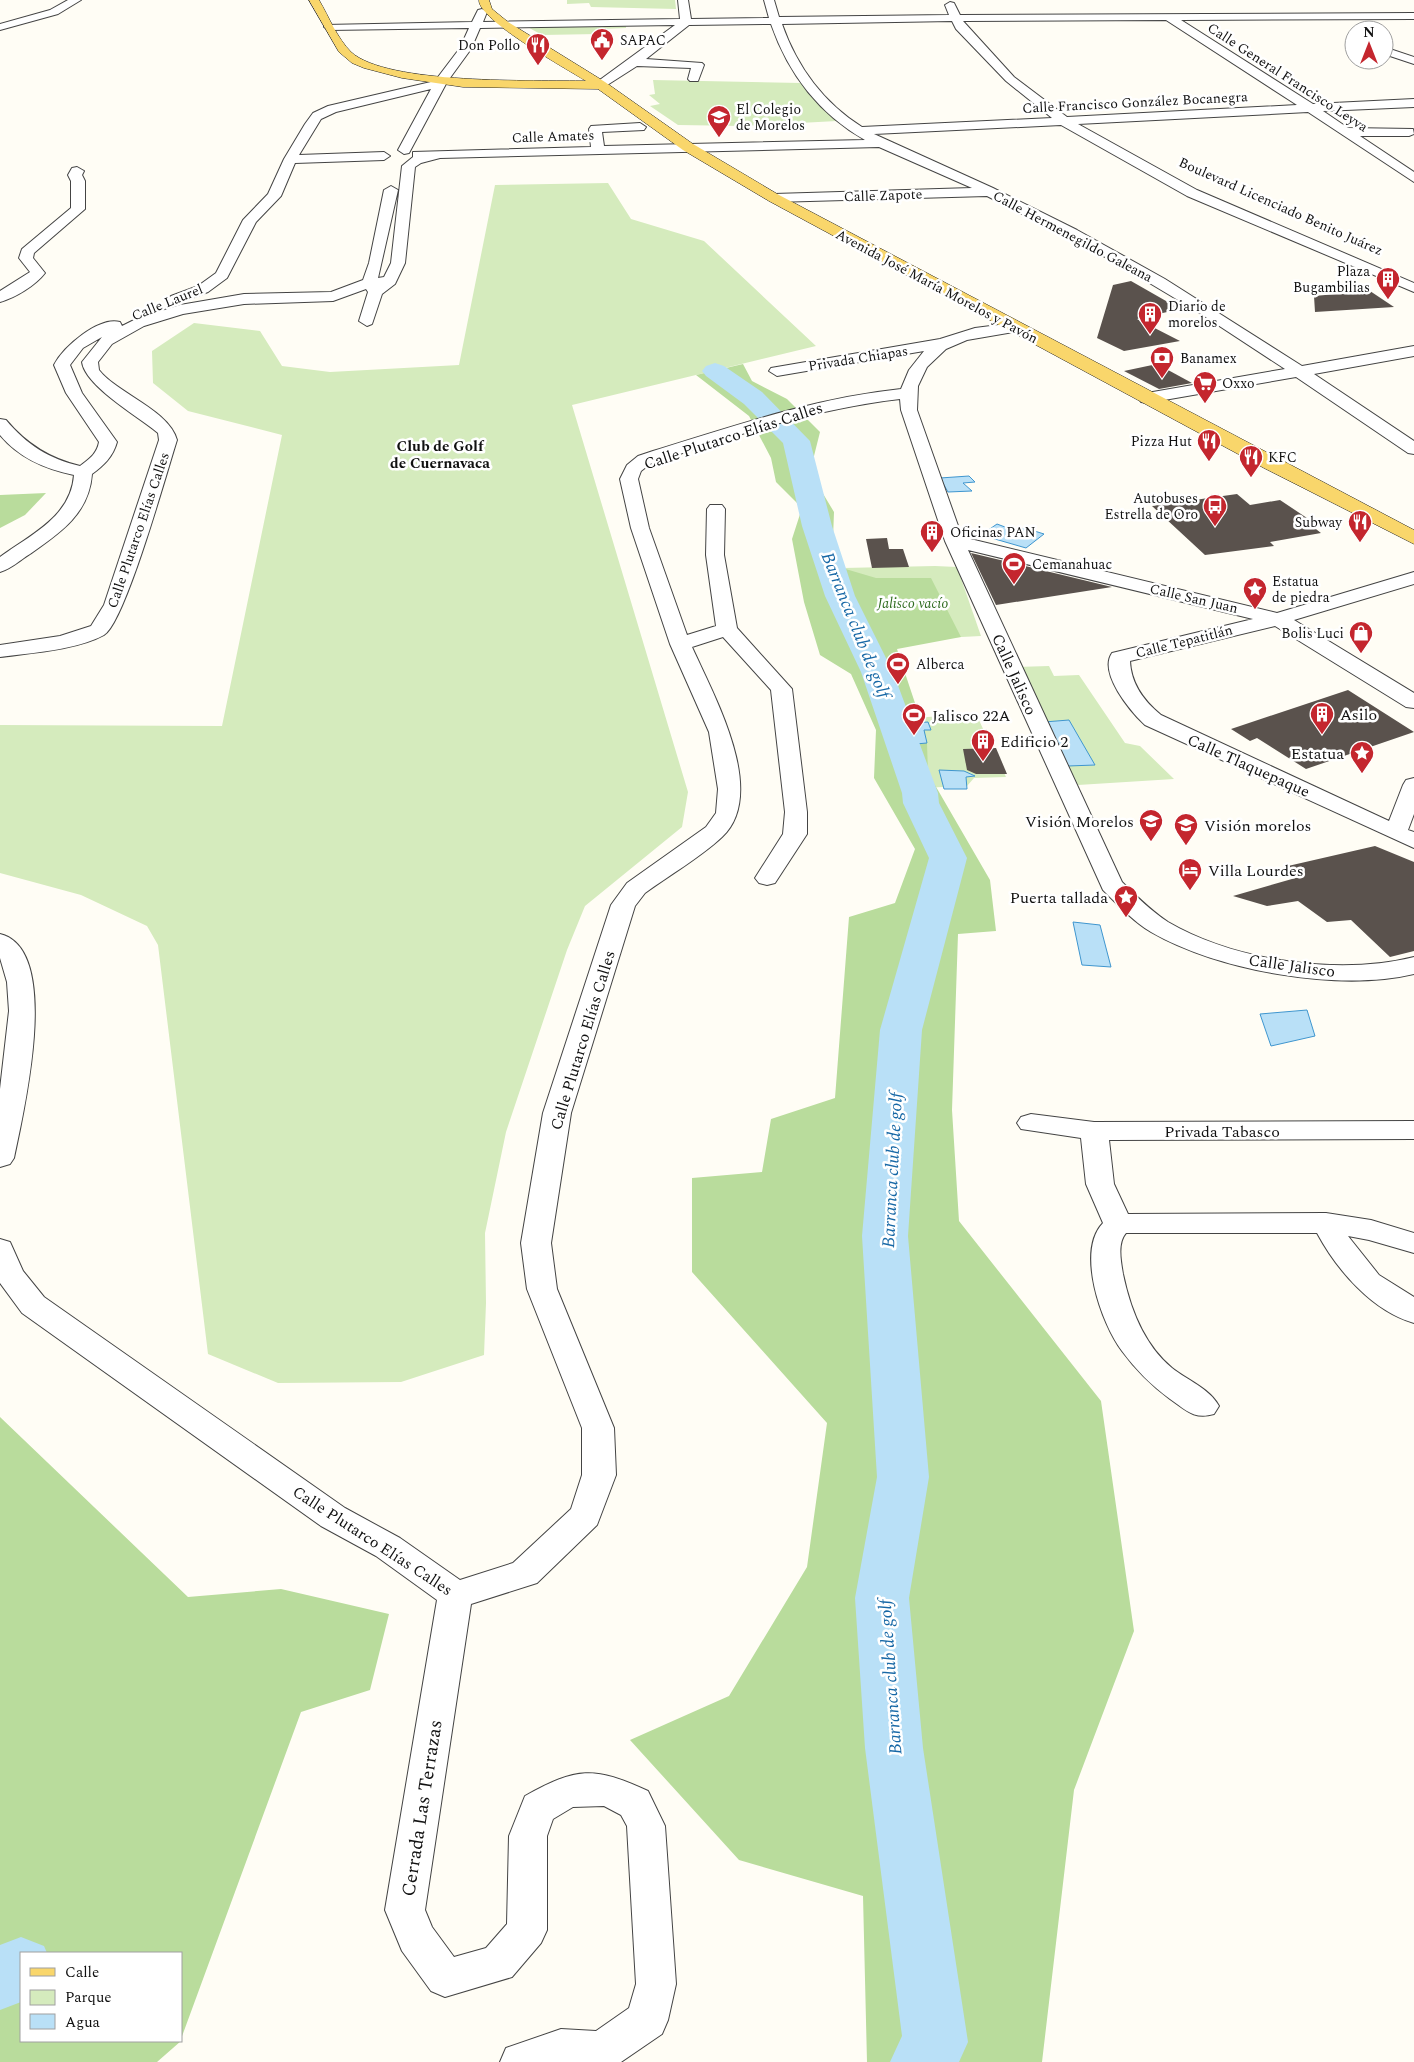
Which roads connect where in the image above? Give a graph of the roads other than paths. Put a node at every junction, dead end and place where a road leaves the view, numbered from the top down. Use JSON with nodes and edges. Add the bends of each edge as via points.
{"nodes":[{"id":1,"x":76,"y":0,"type":"edge"},
{"id":2,"x":314,"y":0,"type":"edge"},
{"id":3,"x":683,"y":0,"type":"edge"},
{"id":4,"x":769,"y":0,"type":"edge"},
{"id":5,"x":948,"y":0,"type":"edge"},
{"id":6,"x":960,"y":0,"type":"edge"},
{"id":7,"x":484,"y":3,"type":"edge"},
{"id":8,"x":1153,"y":6,"type":"dead end"},
{"id":9,"x":1312,"y":6,"type":"dead end"},
{"id":10,"x":1328,"y":16,"type":"junction"},
{"id":11,"x":1358,"y":16,"type":"junction"},
{"id":12,"x":1414,"y":16,"type":"edge"},
{"id":13,"x":1168,"y":17,"type":"junction"},
{"id":14,"x":962,"y":18,"type":"junction"},
{"id":15,"x":1364,"y":20,"type":"edge"},
{"id":16,"x":774,"y":21,"type":"junction"},
{"id":17,"x":686,"y":22,"type":"junction"},
{"id":18,"x":504,"y":24,"type":"junction"},
{"id":19,"x":476,"y":25,"type":"junction"},
{"id":20,"x":1344,"y":26,"type":"edge"},
{"id":21,"x":0,"y":27,"type":"edge"},
{"id":22,"x":329,"y":27,"type":"junction"},
{"id":23,"x":549,"y":36,"type":"dead end"},
{"id":24,"x":524,"y":37,"type":"junction"},
{"id":25,"x":1394,"y":54,"type":"edge"},
{"id":26,"x":1414,"y":61,"type":"edge"},
{"id":27,"x":635,"y":62,"type":"junction"},
{"id":28,"x":694,"y":79,"type":"dead end"},
{"id":29,"x":440,"y":82,"type":"junction"},
{"id":30,"x":601,"y":85,"type":"junction"},
{"id":31,"x":1414,"y":103,"type":"edge"},
{"id":32,"x":1310,"y":108,"type":"junction"},
{"id":33,"x":1079,"y":120,"type":"junction"},
{"id":34,"x":1064,"y":121,"type":"junction"},
{"id":35,"x":640,"y":127,"type":"dead end"},
{"id":36,"x":858,"y":131,"type":"junction"},
{"id":37,"x":1346,"y":132,"type":"junction"},
{"id":38,"x":1409,"y":132,"type":"dead end"},
{"id":39,"x":882,"y":142,"type":"junction"},
{"id":40,"x":1366,"y":146,"type":"junction"},
{"id":41,"x":1395,"y":146,"type":"dead end"},
{"id":42,"x":688,"y":148,"type":"junction"},
{"id":43,"x":598,"y":150,"type":"junction"},
{"id":44,"x":439,"y":154,"type":"junction"},
{"id":45,"x":395,"y":156,"type":"junction"},
{"id":46,"x":290,"y":159,"type":"junction"},
{"id":47,"x":1400,"y":169,"type":"junction"},
{"id":48,"x":1414,"y":169,"type":"edge"},
{"id":49,"x":77,"y":171,"type":"dead end"},
{"id":50,"x":1414,"y":178,"type":"edge"},
{"id":51,"x":991,"y":192,"type":"junction"},
{"id":52,"x":1199,"y":192,"type":"junction"},
{"id":53,"x":774,"y":198,"type":"junction"},
{"id":54,"x":1414,"y":280,"type":"edge"},
{"id":55,"x":372,"y":287,"type":"junction"},
{"id":56,"x":1414,"y":288,"type":"edge"},
{"id":57,"x":0,"y":297,"type":"edge"},
{"id":58,"x":367,"y":321,"type":"dead end"},
{"id":59,"x":1014,"y":328,"type":"junction"},
{"id":60,"x":940,"y":344,"type":"junction"},
{"id":61,"x":1414,"y":351,"type":"edge"},
{"id":62,"x":777,"y":371,"type":"dead end"},
{"id":63,"x":1300,"y":371,"type":"junction"},
{"id":64,"x":907,"y":393,"type":"junction"},
{"id":65,"x":1147,"y":398,"type":"junction"},
{"id":66,"x":0,"y":424,"type":"edge"},
{"id":67,"x":1414,"y":449,"type":"edge"},
{"id":68,"x":83,"y":472,"type":"junction"},
{"id":69,"x":716,"y":509,"type":"dead end"},
{"id":70,"x":1414,"y":538,"type":"edge"},
{"id":71,"x":954,"y":541,"type":"junction"},
{"id":72,"x":0,"y":566,"type":"edge"},
{"id":73,"x":1414,"y":578,"type":"edge"},
{"id":74,"x":1278,"y":619,"type":"junction"},
{"id":75,"x":727,"y":629,"type":"junction"},
{"id":76,"x":680,"y":644,"type":"junction"},
{"id":77,"x":0,"y":651,"type":"edge"},
{"id":78,"x":1119,"y":657,"type":"joint"},
{"id":79,"x":1414,"y":702,"type":"edge"},
{"id":80,"x":1414,"y":785,"type":"edge"},
{"id":81,"x":1405,"y":836,"type":"edge"},
{"id":82,"x":767,"y":878,"type":"dead end"},
{"id":83,"x":0,"y":941,"type":"edge"},
{"id":84,"x":1414,"y":965,"type":"edge"},
{"id":85,"x":10,"y":1058,"type":"edge"},
{"id":86,"x":1031,"y":1124,"type":"dead end"},
{"id":87,"x":1414,"y":1130,"type":"edge"},
{"id":88,"x":1094,"y":1131,"type":"junction"},
{"id":89,"x":0,"y":1158,"type":"edge"},
{"id":90,"x":1326,"y":1223,"type":"junction"},
{"id":91,"x":1118,"y":1224,"type":"junction"},
{"id":92,"x":1414,"y":1243,"type":"edge"},
{"id":93,"x":0,"y":1249,"type":"edge"},
{"id":94,"x":1414,"y":1312,"type":"edge"},
{"id":95,"x":1203,"y":1406,"type":"dead end"},
{"id":96,"x":455,"y":1595,"type":"junction"},
{"id":97,"x":597,"y":2056,"type":"edge"},
{"id":98,"x":521,"y":2062,"type":"edge"}],
"edges":[{"from":1,"to":21,"type":"street","via":[[54,12]]},
{"from":2,"to":22,"type":"main road"},
{"from":3,"to":17,"type":"street"},
{"from":4,"to":16,"type":"street","name":"Calle Hermenegildo Galeana"},
{"from":5,"to":14,"type":"street","name":"Boulevard Licenciado Benito Juárez"},
{"from":6,"to":14,"type":"street","name":"Boulevard Licenciado Benito Juárez"},
{"from":7,"to":18,"type":"main road","name":"Avenida José María Morelos y Pavón"},
{"from":7,"to":19,"type":"street"},
{"from":8,"to":13,"type":"street","name":"Calle General Francisco Leyva"},
{"from":9,"to":10,"type":"street"},
{"from":10,"to":11,"type":"street"},
{"from":10,"to":13,"type":"street"},
{"from":10,"to":20,"type":"street"},
{"from":11,"to":12,"type":"street"},
{"from":11,"to":15,"type":"street"},
{"from":13,"to":14,"type":"street"},
{"from":13,"to":32,"type":"street","name":"Calle General Francisco Leyva"},
{"from":14,"to":16,"type":"street"},
{"from":14,"to":33,"type":"street","name":"Boulevard Licenciado Benito Juárez","via":[[1024,79]]},
{"from":14,"to":34,"type":"street","name":"Boulevard Licenciado Benito Juárez","via":[[967,36],[1010,79]]},
{"from":16,"to":17,"type":"street"},
{"from":16,"to":36,"type":"street","name":"Calle Hermenegildo Galeana","via":[[798,73],[825,105]]},
{"from":17,"to":18,"type":"street"},
{"from":17,"to":27,"type":"street"},
{"from":18,"to":19,"type":"street"},
{"from":18,"to":24,"type":"main road","name":"Avenida José María Morelos y Pavón"},
{"from":19,"to":22,"type":"street"},
{"from":19,"to":29,"type":"street","via":[[466,49]]},
{"from":22,"to":29,"type":"main road","via":[[349,56],[365,64]]},
{"from":23,"to":24,"type":"street"},
{"from":24,"to":30,"type":"main road","name":"Avenida José María Morelos y Pavón"},
{"from":25,"to":26,"type":"street"},
{"from":27,"to":28,"type":"street","via":[[698,65]]},
{"from":27,"to":30,"type":"street"},
{"from":29,"to":30,"type":"main road"},
{"from":29,"to":45,"type":"street"},
{"from":29,"to":46,"type":"street","name":"Calle Laurel","via":[[317,116]]},
{"from":30,"to":42,"type":"main road","name":"Avenida José María Morelos y Pavón"},
{"from":31,"to":32,"type":"street","name":"Calle Francisco González Bocanegra"},
{"from":32,"to":33,"type":"street","name":"Calle Francisco González Bocanegra"},
{"from":32,"to":37,"type":"street","name":"Calle General Francisco Leyva"},
{"from":33,"to":34,"type":"street","name":"Calle Francisco González Bocanegra"},
{"from":33,"to":52,"type":"street","name":"Boulevard Licenciado Benito Juárez"},
{"from":34,"to":36,"type":"street","name":"Calle Francisco González Bocanegra"},
{"from":34,"to":52,"type":"street","name":"Boulevard Licenciado Benito Juárez"},
{"from":35,"to":43,"type":"street","via":[[595,129]]},
{"from":36,"to":39,"type":"street","name":"Calle Hermenegildo Galeana"},
{"from":37,"to":38,"type":"street"},
{"from":37,"to":40,"type":"street","name":"Calle General Francisco Leyva"},
{"from":39,"to":42,"type":"street","name":"Calle Amates"},
{"from":39,"to":51,"type":"street","name":"Calle Hermenegildo Galeana"},
{"from":40,"to":41,"type":"street"},
{"from":40,"to":47,"type":"street","name":"Calle General Francisco Leyva"},
{"from":42,"to":43,"type":"street","name":"Calle Amates"},
{"from":42,"to":53,"type":"main road","name":"Avenida José María Morelos y Pavón"},
{"from":43,"to":44,"type":"street","name":"Calle Amates"},
{"from":44,"to":45,"type":"street","name":"Calle Amates","via":[[418,155],[412,159]]},
{"from":44,"to":55,"type":"street","name":"Calle Plutarco Elías Calles","via":[[417,160],[409,166],[398,263],[390,280]]},
{"from":45,"to":46,"type":"street"},
{"from":45,"to":55,"type":"street"},
{"from":46,"to":68,"type":"street","name":"Calle Laurel","via":[[274,196],[250,220],[222,275],[203,289],[127,319],[80,342],[67,354],[62,365],[74,393],[108,442],[107,450]]},
{"from":47,"to":48,"type":"street"},
{"from":47,"to":50,"type":"street","name":"Calle General Francisco Leyva"},
{"from":49,"to":57,"type":"street","via":[[78,209],[27,252],[26,258],[38,273]]},
{"from":51,"to":53,"type":"street","name":"Calle Zapote"},
{"from":51,"to":63,"type":"street","name":"Calle Hermenegildo Galeana","via":[[1149,277]]},
{"from":52,"to":54,"type":"street","name":"Boulevard Licenciado Benito Juárez"},
{"from":52,"to":56,"type":"street","name":"Boulevard Licenciado Benito Juárez"},
{"from":53,"to":59,"type":"main road","name":"Avenida José María Morelos y Pavón"},
{"from":55,"to":58,"type":"street"},
{"from":55,"to":77,"type":"street","name":"Calle Plutarco Elías Calles","via":[[332,296],[244,299],[180,310],[139,323],[106,341],[90,362],[90,370],[159,425],[168,440],[114,605],[98,630],[63,642]]},
{"from":59,"to":60,"type":"street","via":[[973,333]]},
{"from":59,"to":65,"type":"main road","name":"Avenida José María Morelos y Pavón"},
{"from":60,"to":62,"type":"street","name":"Privada Chiapas"},
{"from":60,"to":64,"type":"street","via":[[911,377]]},
{"from":61,"to":63,"type":"street"},
{"from":63,"to":65,"type":"street"},
{"from":63,"to":67,"type":"street","name":"Calle Hermenegildo Galeana"},
{"from":64,"to":71,"type":"street","name":"Calle Jalisco","via":[[909,410]]},
{"from":64,"to":76,"type":"street","name":"Calle Plutarco Elías Calles","via":[[816,407],[644,460],[633,469],[629,479],[640,528]]},
{"from":65,"to":70,"type":"main road","name":"Avenida José María Morelos y Pavón"},
{"from":66,"to":68,"type":"street","via":[[13,441],[35,457],[60,468]]},
{"from":68,"to":72,"type":"street","via":[[81,494],[74,508],[52,529]]},
{"from":69,"to":75,"type":"street","via":[[715,555]]},
{"from":71,"to":74,"type":"street","name":"Calle San Juan"},
{"from":71,"to":84,"type":"street","name":"Calle Jalisco","via":[[1111,885],[1131,905],[1160,927],[1198,946],[1268,965],[1339,973]]},
{"from":73,"to":74,"type":"street","name":"Calle Tepatitlán"},
{"from":74,"to":78,"type":"street","name":"Calle Tepatitlán"},
{"from":74,"to":79,"type":"street","name":"Calle San Juan"},
{"from":75,"to":76,"type":"street"},
{"from":75,"to":82,"type":"street","via":[[781,689],[796,812],[794,834]]},
{"from":76,"to":96,"type":"street","name":"Calle Plutarco Elías Calles","via":[[720,732],[729,788],[727,813],[714,832],[636,888],[623,905],[557,1113],[536,1243],[542,1289],[598,1428],[599,1475],[585,1516],[525,1573]]},
{"from":78,"to":81,"type":"street","name":"Calle Tlaquepaque","via":[[1119,672],[1137,708],[1153,720]]},
{"from":80,"to":81,"type":"street"},
{"from":83,"to":85,"type":"street","via":[[20,969],[23,1010]]},
{"from":85,"to":89,"type":"street"},
{"from":86,"to":88,"type":"street","name":"Privada Tabasco"},
{"from":87,"to":88,"type":"street","name":"Privada Tabasco"},
{"from":88,"to":91,"type":"street","via":[[1100,1184]]},
{"from":90,"to":91,"type":"street"},
{"from":90,"to":92,"type":"street","via":[[1371,1230]]},
{"from":90,"to":94,"type":"street","via":[[1337,1243],[1368,1282]]},
{"from":91,"to":95,"type":"street","via":[[1109,1234],[1105,1258],[1113,1299],[1132,1342],[1159,1375]]},
{"from":93,"to":96,"type":"street","name":"Calle Plutarco Elías Calles","via":[[9,1274],[33,1305],[333,1517],[388,1547]]},
{"from":96,"to":97,"type":"street","name":"Cerrada Las Terrazas","via":[[405,1910],[416,1938],[445,1978],[498,1964],[527,1930],[528,1836],[538,1808],[568,1791],[607,1790],[635,1803],[646,1826],[656,1984],[647,2020]]},
{"from":97,"to":98,"type":"street","name":"Cerrada Las Terrazas","via":[[561,2049]]}]}
